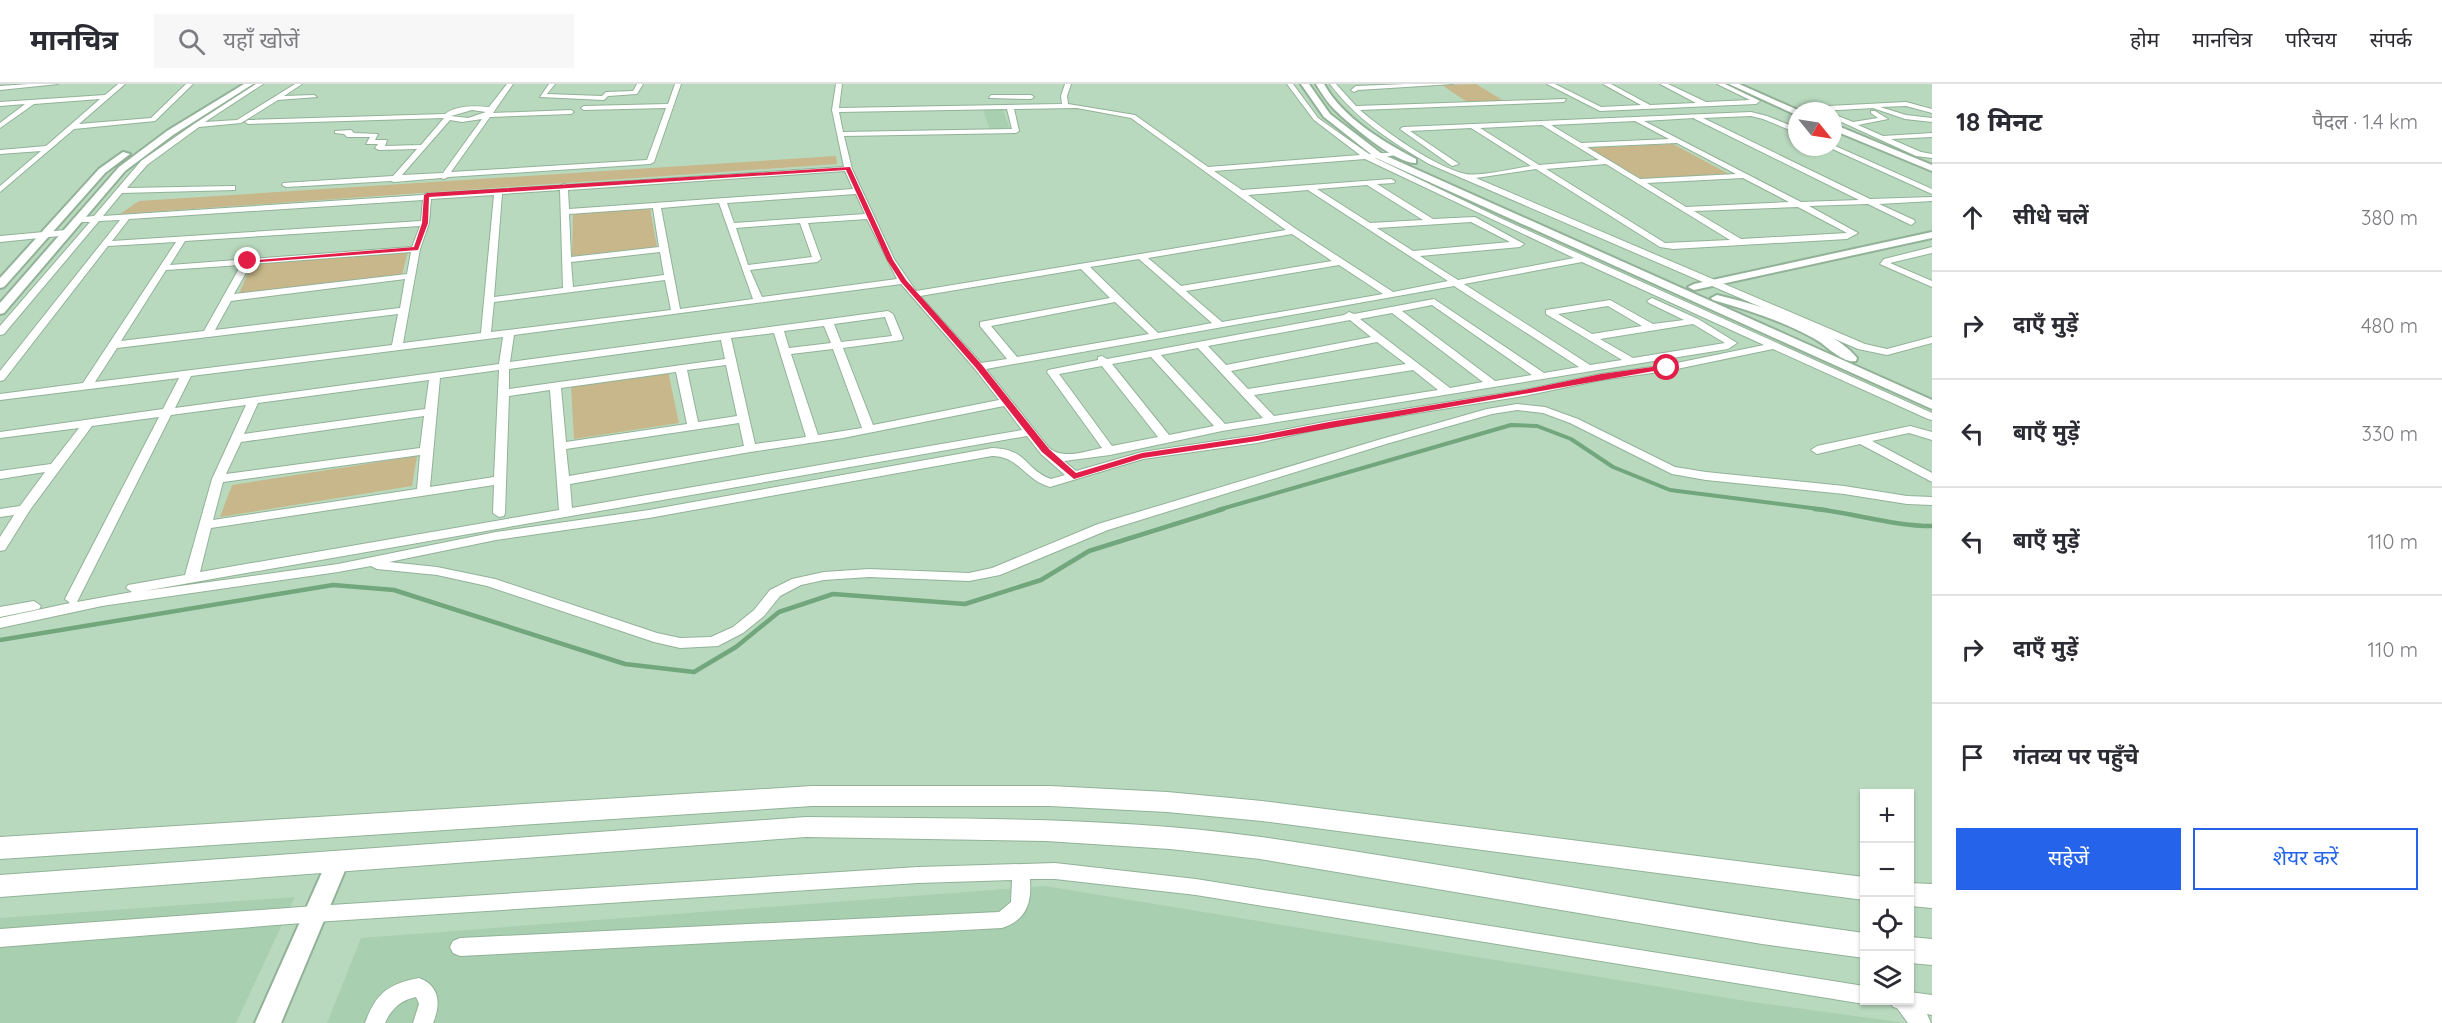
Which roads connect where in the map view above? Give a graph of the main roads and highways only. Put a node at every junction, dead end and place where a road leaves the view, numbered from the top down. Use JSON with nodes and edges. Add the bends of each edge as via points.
{"nodes":[{"id":1,"x":0,"y":848,"type":"edge"},
{"id":2,"x":0,"y":886,"type":"edge"},
{"id":3,"x":1860,"y":889,"type":"edge"},
{"id":4,"x":1914,"y":894,"type":"edge"},
{"id":5,"x":1932,"y":896,"type":"edge"},
{"id":6,"x":1860,"y":945,"type":"edge"},
{"id":7,"x":1914,"y":950,"type":"edge"},
{"id":8,"x":1932,"y":952,"type":"edge"}],
"edges":[{"from":1,"to":3,"type":"main road","via":[[812,796],[1050,796],[1262,811]]},
{"from":2,"to":6,"type":"main road","via":[[806,827],[1058,831],[1260,848]]},
{"from":4,"to":5,"type":"main road"},
{"from":7,"to":8,"type":"main road"}]}
